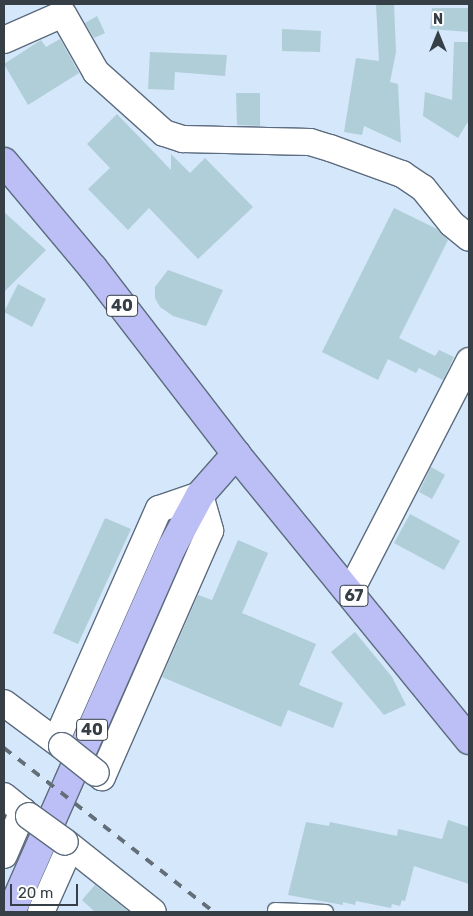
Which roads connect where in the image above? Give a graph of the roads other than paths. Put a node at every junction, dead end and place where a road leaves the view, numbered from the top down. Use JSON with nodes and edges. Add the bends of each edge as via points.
{"nodes":[{"id":1,"x":65,"y":9,"type":"edge"},
{"id":2,"x":4,"y":40,"type":"edge"},
{"id":3,"x":4,"y":162,"type":"edge"},
{"id":4,"x":469,"y":238,"type":"edge"},
{"id":5,"x":469,"y":361,"type":"edge"},
{"id":6,"x":236,"y":454,"type":"junction"},
{"id":7,"x":200,"y":495,"type":"junction"},
{"id":8,"x":350,"y":592,"type":"junction"},
{"id":9,"x":4,"y":703,"type":"edge"},
{"id":10,"x":469,"y":740,"type":"edge"},
{"id":11,"x":59,"y":744,"type":"junction"},
{"id":12,"x":19,"y":808,"type":"edge"},
{"id":13,"x":68,"y":844,"type":"junction"},
{"id":14,"x":4,"y":856,"type":"edge"},
{"id":15,"x":276,"y":910,"type":"dead end"},
{"id":16,"x":11,"y":912,"type":"edge"},
{"id":17,"x":41,"y":912,"type":"edge"},
{"id":18,"x":153,"y":912,"type":"edge"},
{"id":19,"x":326,"y":912,"type":"edge"}],
"edges":[{"from":1,"to":2,"type":"street"},
{"from":1,"to":4,"type":"street","via":[[96,72],[164,133],[183,140],[310,142],[330,148],[402,174],[422,188],[452,224]]},
{"from":3,"to":6,"type":"main road","number":"40","via":[[93,268]]},
{"from":5,"to":8,"type":"street"},
{"from":6,"to":7,"type":"main road","number":"40"},
{"from":6,"to":8,"type":"main road","number":"67"},
{"from":7,"to":11,"type":"street","via":[[159,509]]},
{"from":7,"to":11,"type":"street","bridge":true,"via":[[210,531],[102,777]]},
{"from":7,"to":16,"type":"main road","number":"40","via":[[172,547]]},
{"from":8,"to":10,"type":"main road","number":"67"},
{"from":9,"to":11,"type":"street"},
{"from":12,"to":13,"type":"street","bridge":true},
{"from":12,"to":14,"type":"street"},
{"from":13,"to":17,"type":"street"},
{"from":13,"to":18,"type":"street"},
{"from":15,"to":19,"type":"lane"}]}
